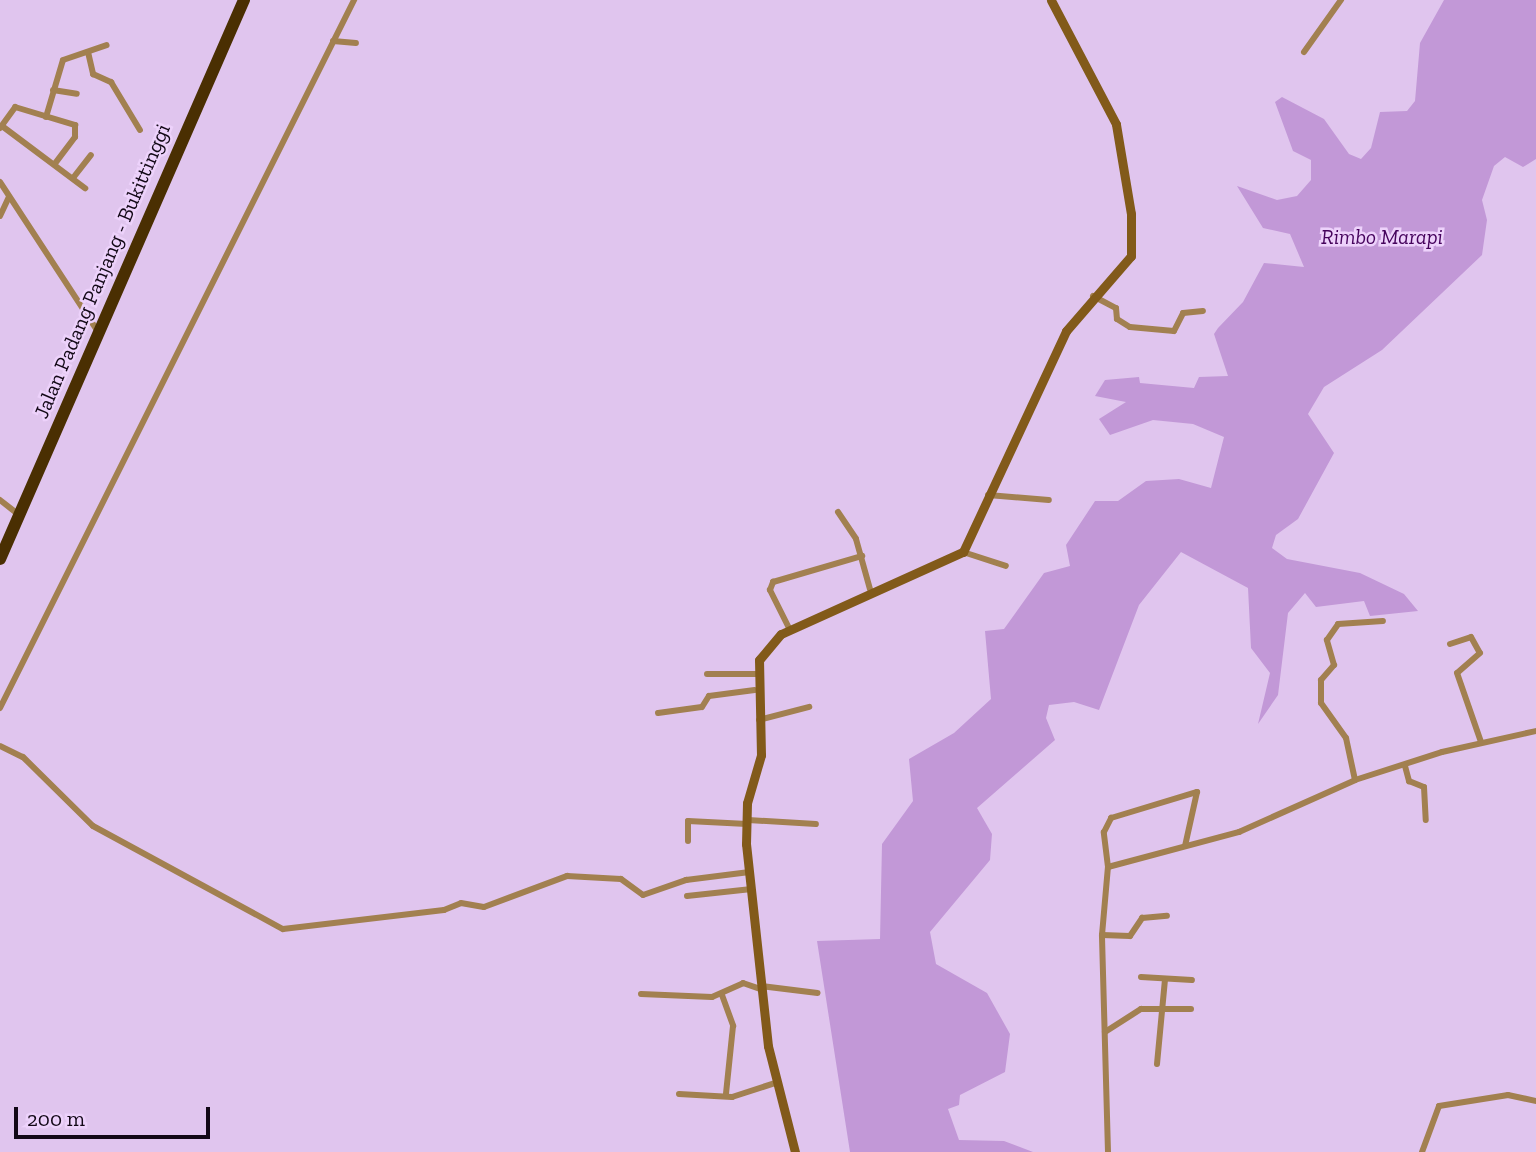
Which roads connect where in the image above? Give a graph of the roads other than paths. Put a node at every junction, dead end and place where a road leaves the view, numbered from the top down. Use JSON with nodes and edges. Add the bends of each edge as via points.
{"nodes":[{"id":1,"x":244,"y":0,"type":"edge"},
{"id":2,"x":354,"y":0,"type":"edge"},
{"id":3,"x":1051,"y":0,"type":"edge"},
{"id":4,"x":1341,"y":0,"type":"edge"},
{"id":5,"x":333,"y":41,"type":"junction"},
{"id":6,"x":356,"y":43,"type":"dead end"},
{"id":7,"x":107,"y":45,"type":"dead end"},
{"id":8,"x":88,"y":51,"type":"junction"},
{"id":9,"x":1304,"y":52,"type":"dead end"},
{"id":10,"x":53,"y":90,"type":"junction"},
{"id":11,"x":78,"y":94,"type":"dead end"},
{"id":12,"x":46,"y":117,"type":"junction"},
{"id":13,"x":1,"y":127,"type":"edge"},
{"id":14,"x":140,"y":130,"type":"dead end"},
{"id":15,"x":91,"y":155,"type":"dead end"},
{"id":16,"x":55,"y":164,"type":"junction"},
{"id":17,"x":73,"y":178,"type":"junction"},
{"id":18,"x":0,"y":182,"type":"edge"},
{"id":19,"x":85,"y":188,"type":"dead end"},
{"id":20,"x":9,"y":197,"type":"junction"},
{"id":21,"x":0,"y":216,"type":"edge"},
{"id":22,"x":1093,"y":296,"type":"junction"},
{"id":23,"x":1203,"y":311,"type":"dead end"},
{"id":24,"x":97,"y":330,"type":"junction"},
{"id":25,"x":986,"y":494,"type":"junction"},
{"id":26,"x":0,"y":500,"type":"edge"},
{"id":27,"x":1049,"y":500,"type":"dead end"},
{"id":28,"x":838,"y":512,"type":"dead end"},
{"id":29,"x":19,"y":515,"type":"junction"},
{"id":30,"x":962,"y":552,"type":"junction"},
{"id":31,"x":862,"y":556,"type":"junction"},
{"id":32,"x":0,"y":559,"type":"edge"},
{"id":33,"x":1006,"y":566,"type":"dead end"},
{"id":34,"x":870,"y":589,"type":"junction"},
{"id":35,"x":1383,"y":621,"type":"dead end"},
{"id":36,"x":785,"y":632,"type":"junction"},
{"id":37,"x":1450,"y":644,"type":"dead end"},
{"id":38,"x":707,"y":674,"type":"dead end"},
{"id":39,"x":756,"y":674,"type":"junction"},
{"id":40,"x":755,"y":690,"type":"junction"},
{"id":41,"x":0,"y":708,"type":"edge"},
{"id":42,"x":809,"y":708,"type":"dead end"},
{"id":43,"x":658,"y":713,"type":"dead end"},
{"id":44,"x":759,"y":720,"type":"junction"},
{"id":45,"x":1536,"y":731,"type":"edge"},
{"id":46,"x":1481,"y":742,"type":"junction"},
{"id":47,"x":0,"y":746,"type":"edge"},
{"id":48,"x":1405,"y":766,"type":"junction"},
{"id":49,"x":1355,"y":780,"type":"junction"},
{"id":50,"x":1426,"y":820,"type":"dead end"},
{"id":51,"x":747,"y":822,"type":"junction"},
{"id":52,"x":816,"y":824,"type":"dead end"},
{"id":53,"x":688,"y":841,"type":"dead end"},
{"id":54,"x":1185,"y":846,"type":"junction"},
{"id":55,"x":1108,"y":867,"type":"junction"},
{"id":56,"x":750,"y":872,"type":"junction"},
{"id":57,"x":752,"y":889,"type":"junction"},
{"id":58,"x":687,"y":896,"type":"dead end"},
{"id":59,"x":1167,"y":916,"type":"dead end"},
{"id":60,"x":1102,"y":935,"type":"junction"},
{"id":61,"x":1142,"y":977,"type":"dead end"},
{"id":62,"x":1166,"y":980,"type":"junction"},
{"id":63,"x":1192,"y":980,"type":"dead end"},
{"id":64,"x":761,"y":987,"type":"junction"},
{"id":65,"x":818,"y":993,"type":"dead end"},
{"id":66,"x":641,"y":994,"type":"dead end"},
{"id":67,"x":722,"y":995,"type":"junction"},
{"id":68,"x":1164,"y":1009,"type":"junction"},
{"id":69,"x":1191,"y":1009,"type":"dead end"},
{"id":70,"x":1105,"y":1032,"type":"junction"},
{"id":71,"x":1157,"y":1064,"type":"dead end"},
{"id":72,"x":775,"y":1083,"type":"junction"},
{"id":73,"x":679,"y":1094,"type":"dead end"},
{"id":74,"x":726,"y":1094,"type":"junction"},
{"id":75,"x":1536,"y":1101,"type":"edge"},
{"id":76,"x":795,"y":1152,"type":"edge"},
{"id":77,"x":1108,"y":1152,"type":"edge"},
{"id":78,"x":1422,"y":1152,"type":"edge"}],
"edges":[{"from":1,"to":24,"type":"highway","name":"Jalan Padang Panjang - Bukittinggi"},
{"from":2,"to":5,"type":"street"},
{"from":3,"to":22,"type":"main road","via":[[1112,113],[1131,214],[1131,256]]},
{"from":4,"to":9,"type":"street"},
{"from":5,"to":6,"type":"street"},
{"from":5,"to":41,"type":"street"},
{"from":7,"to":8,"type":"street"},
{"from":8,"to":10,"type":"street","via":[[63,60]]},
{"from":8,"to":14,"type":"street","via":[[93,74],[111,82]]},
{"from":10,"to":11,"type":"street"},
{"from":10,"to":12,"type":"street"},
{"from":12,"to":13,"type":"street","via":[[15,107]]},
{"from":12,"to":16,"type":"street","via":[[77,130]]},
{"from":13,"to":16,"type":"street"},
{"from":15,"to":17,"type":"street"},
{"from":16,"to":17,"type":"street"},
{"from":17,"to":19,"type":"street"},
{"from":18,"to":20,"type":"street"},
{"from":20,"to":21,"type":"street"},
{"from":20,"to":24,"type":"street"},
{"from":22,"to":23,"type":"street","via":[[1116,308],[1117,319],[1129,327],[1174,331],[1183,313]]},
{"from":22,"to":25,"type":"main road","via":[[1066,331]]},
{"from":24,"to":29,"type":"highway","name":"Jalan Padang Panjang - Bukittinggi"},
{"from":25,"to":27,"type":"street"},
{"from":25,"to":30,"type":"main road"},
{"from":26,"to":29,"type":"street"},
{"from":28,"to":31,"type":"street"},
{"from":29,"to":32,"type":"highway","name":"Jalan Padang Panjang - Bukittinggi"},
{"from":30,"to":33,"type":"street"},
{"from":30,"to":34,"type":"main road"},
{"from":31,"to":34,"type":"street"},
{"from":31,"to":36,"type":"street","via":[[773,582],[770,590]]},
{"from":34,"to":36,"type":"main road"},
{"from":35,"to":49,"type":"street","via":[[1340,624],[1327,640],[1334,665],[1321,680],[1321,702],[1344,734]]},
{"from":36,"to":39,"type":"main road","via":[[762,649]]},
{"from":37,"to":46,"type":"street","via":[[1472,637],[1480,653],[1457,674]]},
{"from":38,"to":39,"type":"street"},
{"from":39,"to":40,"type":"main road"},
{"from":40,"to":43,"type":"street","via":[[709,696],[702,708]]},
{"from":40,"to":44,"type":"main road"},
{"from":42,"to":44,"type":"street"},
{"from":44,"to":51,"type":"main road","via":[[761,755]]},
{"from":45,"to":46,"type":"street"},
{"from":46,"to":48,"type":"street"},
{"from":47,"to":56,"type":"street","via":[[23,757],[93,826],[294,931],[444,910],[461,902],[488,906],[558,877],[621,879],[643,895],[686,880]]},
{"from":48,"to":49,"type":"street"},
{"from":48,"to":50,"type":"street","via":[[1409,782],[1424,787]]},
{"from":49,"to":54,"type":"street","via":[[1252,827]]},
{"from":51,"to":52,"type":"street"},
{"from":51,"to":53,"type":"street","via":[[688,821]]},
{"from":51,"to":56,"type":"main road"},
{"from":54,"to":55,"type":"street"},
{"from":54,"to":55,"type":"street","via":[[1197,792],[1111,818],[1104,832]]},
{"from":55,"to":60,"type":"street"},
{"from":56,"to":57,"type":"main road"},
{"from":57,"to":58,"type":"street"},
{"from":57,"to":64,"type":"main road"},
{"from":59,"to":60,"type":"street","via":[[1142,918],[1130,936]]},
{"from":60,"to":70,"type":"street"},
{"from":61,"to":62,"type":"street"},
{"from":62,"to":63,"type":"street"},
{"from":62,"to":68,"type":"street"},
{"from":64,"to":65,"type":"street"},
{"from":64,"to":67,"type":"street","via":[[743,983]]},
{"from":64,"to":72,"type":"main road"},
{"from":66,"to":67,"type":"street"},
{"from":67,"to":74,"type":"street","via":[[733,1026]]},
{"from":68,"to":69,"type":"street"},
{"from":68,"to":70,"type":"street","via":[[1141,1009]]},
{"from":68,"to":71,"type":"street"},
{"from":70,"to":77,"type":"street"},
{"from":72,"to":74,"type":"street","via":[[736,1097]]},
{"from":72,"to":76,"type":"main road"},
{"from":73,"to":74,"type":"street"},
{"from":75,"to":78,"type":"street","via":[[1508,1095],[1439,1105]]}]}
